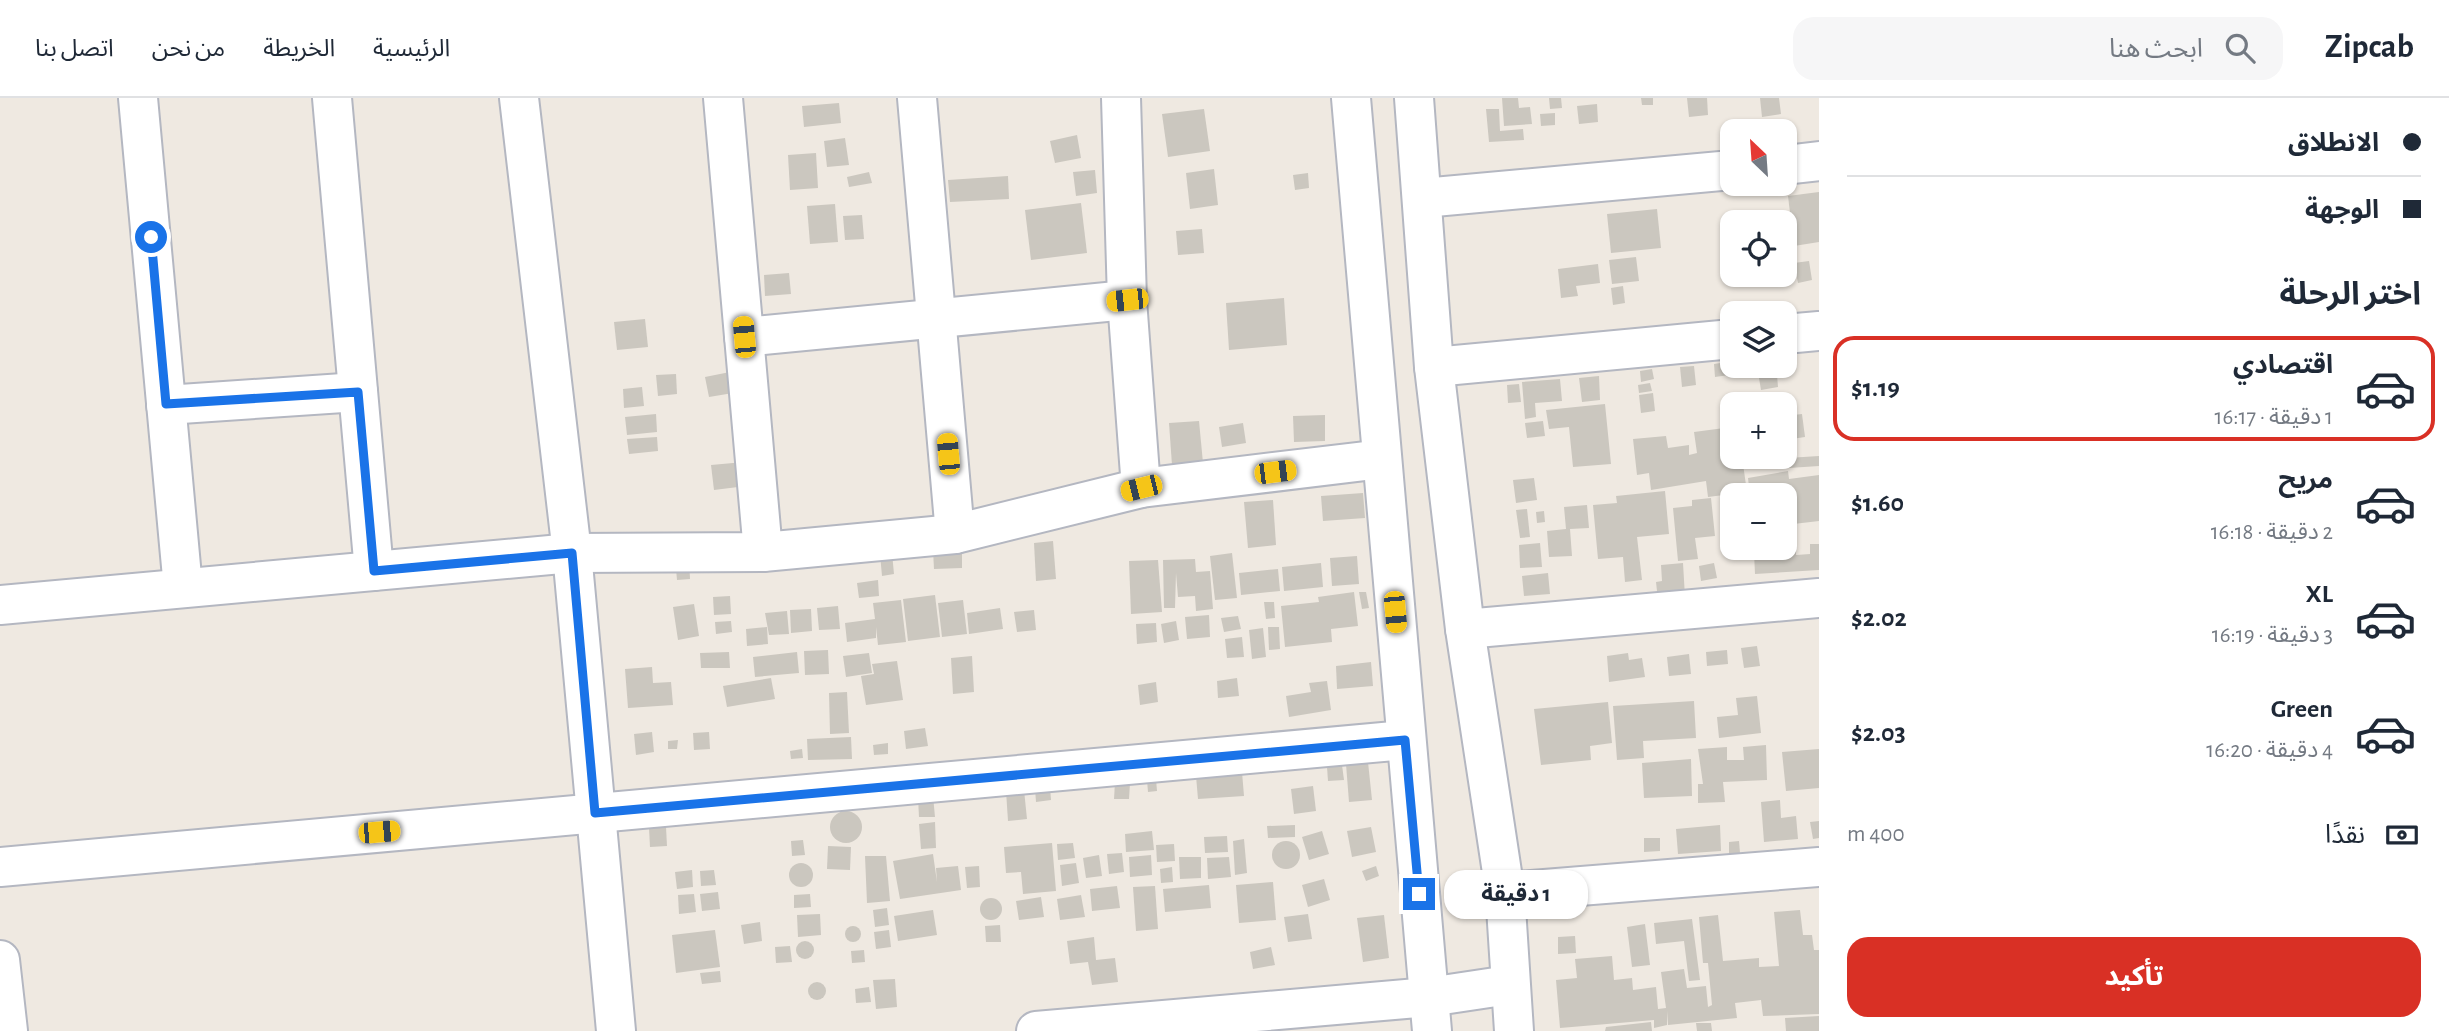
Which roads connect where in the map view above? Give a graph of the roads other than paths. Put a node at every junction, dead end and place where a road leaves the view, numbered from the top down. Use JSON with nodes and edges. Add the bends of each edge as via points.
{"nodes":[{"id":1,"x":138,"y":98,"type":"edge"},
{"id":2,"x":332,"y":98,"type":"edge"},
{"id":3,"x":519,"y":98,"type":"edge"},
{"id":4,"x":723,"y":98,"type":"edge"},
{"id":5,"x":917,"y":98,"type":"edge"},
{"id":6,"x":1121,"y":98,"type":"edge"},
{"id":7,"x":1351,"y":98,"type":"edge"},
{"id":8,"x":1414,"y":98,"type":"edge"},
{"id":9,"x":1819,"y":162,"type":"edge"},
{"id":10,"x":1797,"y":164,"type":"edge"},
{"id":11,"x":1720,"y":171,"type":"edge"},
{"id":12,"x":1423,"y":198,"type":"junction"},
{"id":13,"x":1127,"y":300,"type":"junction"},
{"id":14,"x":937,"y":319,"type":"junction"},
{"id":15,"x":1819,"y":331,"type":"edge"},
{"id":16,"x":1797,"y":333,"type":"edge"},
{"id":17,"x":744,"y":337,"type":"junction"},
{"id":18,"x":1720,"y":340,"type":"edge"},
{"id":19,"x":1434,"y":367,"type":"junction"},
{"id":20,"x":358,"y":392,"type":"junction"},
{"id":21,"x":166,"y":404,"type":"junction"},
{"id":22,"x":1382,"y":459,"type":"junction"},
{"id":23,"x":1141,"y":488,"type":"junction"},
{"id":24,"x":956,"y":534,"type":"junction"},
{"id":25,"x":763,"y":552,"type":"junction"},
{"id":26,"x":572,"y":553,"type":"junction"},
{"id":27,"x":374,"y":571,"type":"junction"},
{"id":28,"x":183,"y":588,"type":"junction"},
{"id":29,"x":1819,"y":598,"type":"edge"},
{"id":30,"x":0,"y":605,"type":"edge"},
{"id":31,"x":1465,"y":629,"type":"junction"},
{"id":32,"x":1405,"y":740,"type":"junction"},
{"id":33,"x":595,"y":813,"type":"junction"},
{"id":34,"x":0,"y":867,"type":"edge"},
{"id":35,"x":1819,"y":867,"type":"edge"},
{"id":36,"x":1505,"y":892,"type":"junction"},
{"id":37,"x":0,"y":960,"type":"edge"},
{"id":38,"x":1509,"y":985,"type":"junction"},
{"id":39,"x":1430,"y":1014,"type":"edge"},
{"id":40,"x":1224,"y":1024,"type":"edge"},
{"id":41,"x":8,"y":1031,"type":"edge"},
{"id":42,"x":616,"y":1031,"type":"edge"},
{"id":43,"x":1037,"y":1031,"type":"edge"},
{"id":44,"x":1514,"y":1031,"type":"edge"}],
"edges":[{"from":1,"to":21,"type":"street"},
{"from":2,"to":20,"type":"street"},
{"from":3,"to":26,"type":"street"},
{"from":4,"to":17,"type":"street"},
{"from":5,"to":14,"type":"street"},
{"from":6,"to":13,"type":"street"},
{"from":7,"to":22,"type":"street"},
{"from":8,"to":12,"type":"street"},
{"from":9,"to":10,"type":"street"},
{"from":11,"to":12,"type":"street"},
{"from":12,"to":19,"type":"street"},
{"from":13,"to":14,"type":"street"},
{"from":13,"to":23,"type":"street"},
{"from":14,"to":17,"type":"street"},
{"from":14,"to":24,"type":"street"},
{"from":15,"to":16,"type":"street"},
{"from":17,"to":25,"type":"street"},
{"from":18,"to":19,"type":"street"},
{"from":19,"to":31,"type":"street"},
{"from":20,"to":21,"type":"street"},
{"from":20,"to":27,"type":"street"},
{"from":21,"to":28,"type":"street"},
{"from":22,"to":23,"type":"street"},
{"from":22,"to":32,"type":"street"},
{"from":23,"to":24,"type":"street"},
{"from":24,"to":25,"type":"street"},
{"from":25,"to":26,"type":"street"},
{"from":26,"to":27,"type":"street"},
{"from":26,"to":33,"type":"street"},
{"from":27,"to":28,"type":"street"},
{"from":28,"to":30,"type":"street"},
{"from":29,"to":31,"type":"street"},
{"from":31,"to":36,"type":"street"},
{"from":32,"to":33,"type":"street"},
{"from":32,"to":39,"type":"street"},
{"from":33,"to":34,"type":"street"},
{"from":33,"to":42,"type":"street"},
{"from":35,"to":36,"type":"street"},
{"from":36,"to":38,"type":"street"},
{"from":37,"to":41,"type":"street"},
{"from":38,"to":39,"type":"street"},
{"from":38,"to":44,"type":"street"},
{"from":39,"to":40,"type":"street"},
{"from":40,"to":43,"type":"street"}]}
